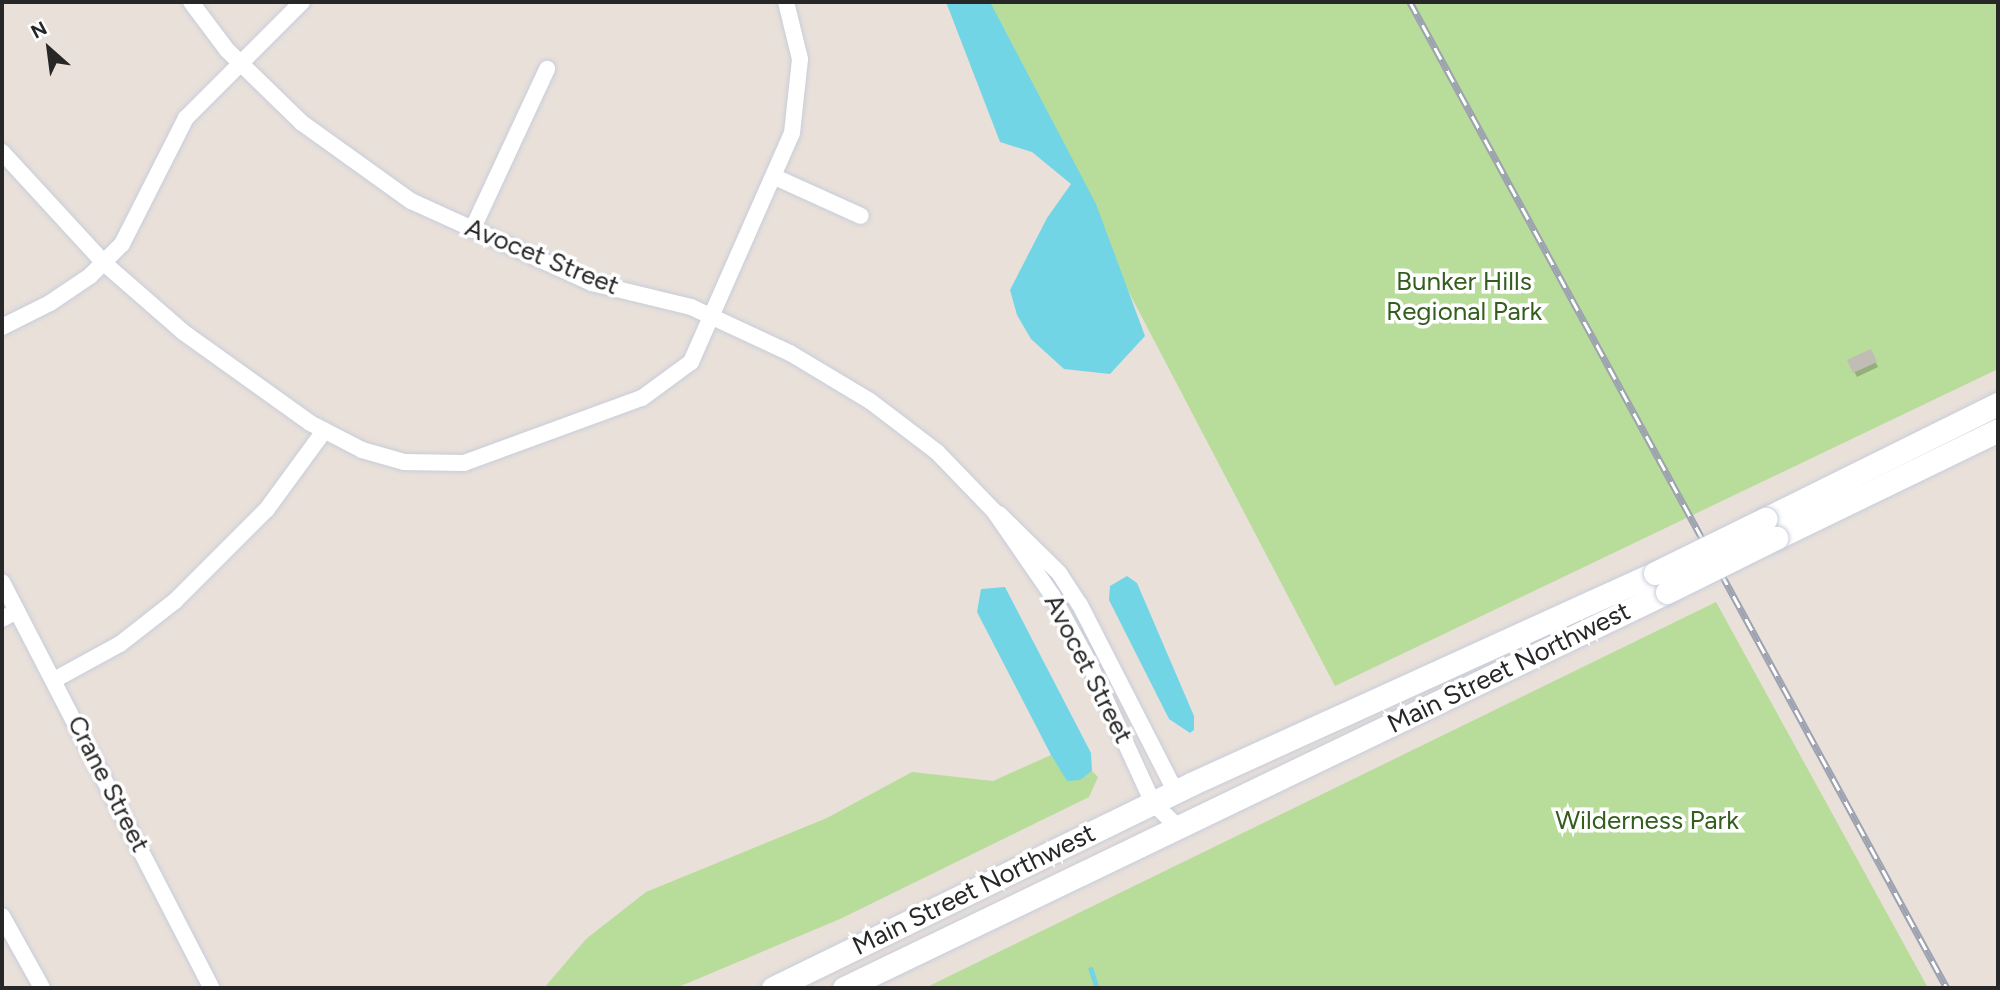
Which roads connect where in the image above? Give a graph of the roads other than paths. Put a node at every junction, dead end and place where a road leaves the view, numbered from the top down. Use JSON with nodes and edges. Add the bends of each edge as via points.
{"nodes":[{"id":1,"x":191,"y":2,"type":"edge"},
{"id":2,"x":302,"y":2,"type":"edge"},
{"id":3,"x":786,"y":2,"type":"edge"},
{"id":4,"x":242,"y":65,"type":"junction"},
{"id":5,"x":547,"y":69,"type":"dead end"},
{"id":6,"x":2,"y":152,"type":"edge"},
{"id":7,"x":775,"y":177,"type":"junction"},
{"id":8,"x":861,"y":216,"type":"dead end"},
{"id":9,"x":472,"y":230,"type":"junction"},
{"id":10,"x":104,"y":263,"type":"junction"},
{"id":11,"x":714,"y":317,"type":"junction"},
{"id":12,"x":2,"y":327,"type":"edge"},
{"id":13,"x":1998,"y":404,"type":"edge"},
{"id":14,"x":1998,"y":430,"type":"edge"},
{"id":15,"x":324,"y":431,"type":"junction"},
{"id":16,"x":994,"y":511,"type":"junction"},
{"id":17,"x":1771,"y":529,"type":"junction"},
{"id":18,"x":2,"y":582,"type":"edge"},
{"id":19,"x":1661,"y":582,"type":"junction"},
{"id":20,"x":17,"y":611,"type":"junction"},
{"id":21,"x":2,"y":619,"type":"edge"},
{"id":22,"x":54,"y":680,"type":"junction"},
{"id":23,"x":1163,"y":802,"type":"junction"},
{"id":24,"x":1178,"y":827,"type":"junction"},
{"id":25,"x":1017,"y":903,"type":"junction"},
{"id":26,"x":2,"y":916,"type":"edge"},
{"id":27,"x":42,"y":988,"type":"edge"},
{"id":28,"x":212,"y":988,"type":"edge"},
{"id":29,"x":773,"y":988,"type":"edge"},
{"id":30,"x":844,"y":988,"type":"edge"}],
"edges":[{"from":1,"to":4,"type":"street","name":"Avocet Street"},
{"from":2,"to":4,"type":"street"},
{"from":3,"to":7,"type":"street","via":[[796,31],[800,86],[792,133]]},
{"from":4,"to":9,"type":"street","name":"Avocet Street","via":[[302,124],[356,164],[411,201]]},
{"from":4,"to":10,"type":"street","via":[[186,118],[122,244]]},
{"from":5,"to":9,"type":"street"},
{"from":6,"to":10,"type":"street"},
{"from":7,"to":8,"type":"street"},
{"from":7,"to":11,"type":"street"},
{"from":9,"to":11,"type":"street","name":"Avocet Street","via":[[593,283]]},
{"from":10,"to":12,"type":"street","via":[[50,303]]},
{"from":10,"to":15,"type":"street","via":[[183,332]]},
{"from":11,"to":15,"type":"street","via":[[691,362],[660,388],[464,463],[404,462],[362,450]]},
{"from":11,"to":16,"type":"street","name":"Avocet Street","via":[[790,353],[870,401],[937,452]]},
{"from":13,"to":17,"type":"main road","name":"Main Street Northwest"},
{"from":14,"to":17,"type":"main road","name":"Main Street Northwest"},
{"from":15,"to":22,"type":"street","via":[[267,509],[175,601],[120,644]]},
{"from":16,"to":23,"type":"street","name":"Avocet Street","via":[[1052,595]]},
{"from":16,"to":23,"type":"street","name":"Avocet Street","via":[[1013,523],[1066,584],[1099,638]]},
{"from":17,"to":19,"type":"main road","name":"Main Street Northwest","bridge":true},
{"from":18,"to":20,"type":"street","name":"Crane Street"},
{"from":19,"to":23,"type":"main road","name":"Main Street Northwest"},
{"from":19,"to":24,"type":"main road","name":"Main Street Northwest"},
{"from":20,"to":21,"type":"street"},
{"from":20,"to":22,"type":"street","name":"Crane Street"},
{"from":22,"to":28,"type":"street","name":"Crane Street"},
{"from":23,"to":24,"type":"street","name":"Avocet Street"},
{"from":23,"to":25,"type":"main road","name":"Main Street Northwest","via":[[1144,829],[1037,880]]},
{"from":23,"to":29,"type":"main road","name":"Main Street Northwest"},
{"from":24,"to":25,"type":"main road","name":"Main Street Northwest"},
{"from":25,"to":30,"type":"main road","name":"Main Street Northwest"},
{"from":26,"to":27,"type":"street"}]}
